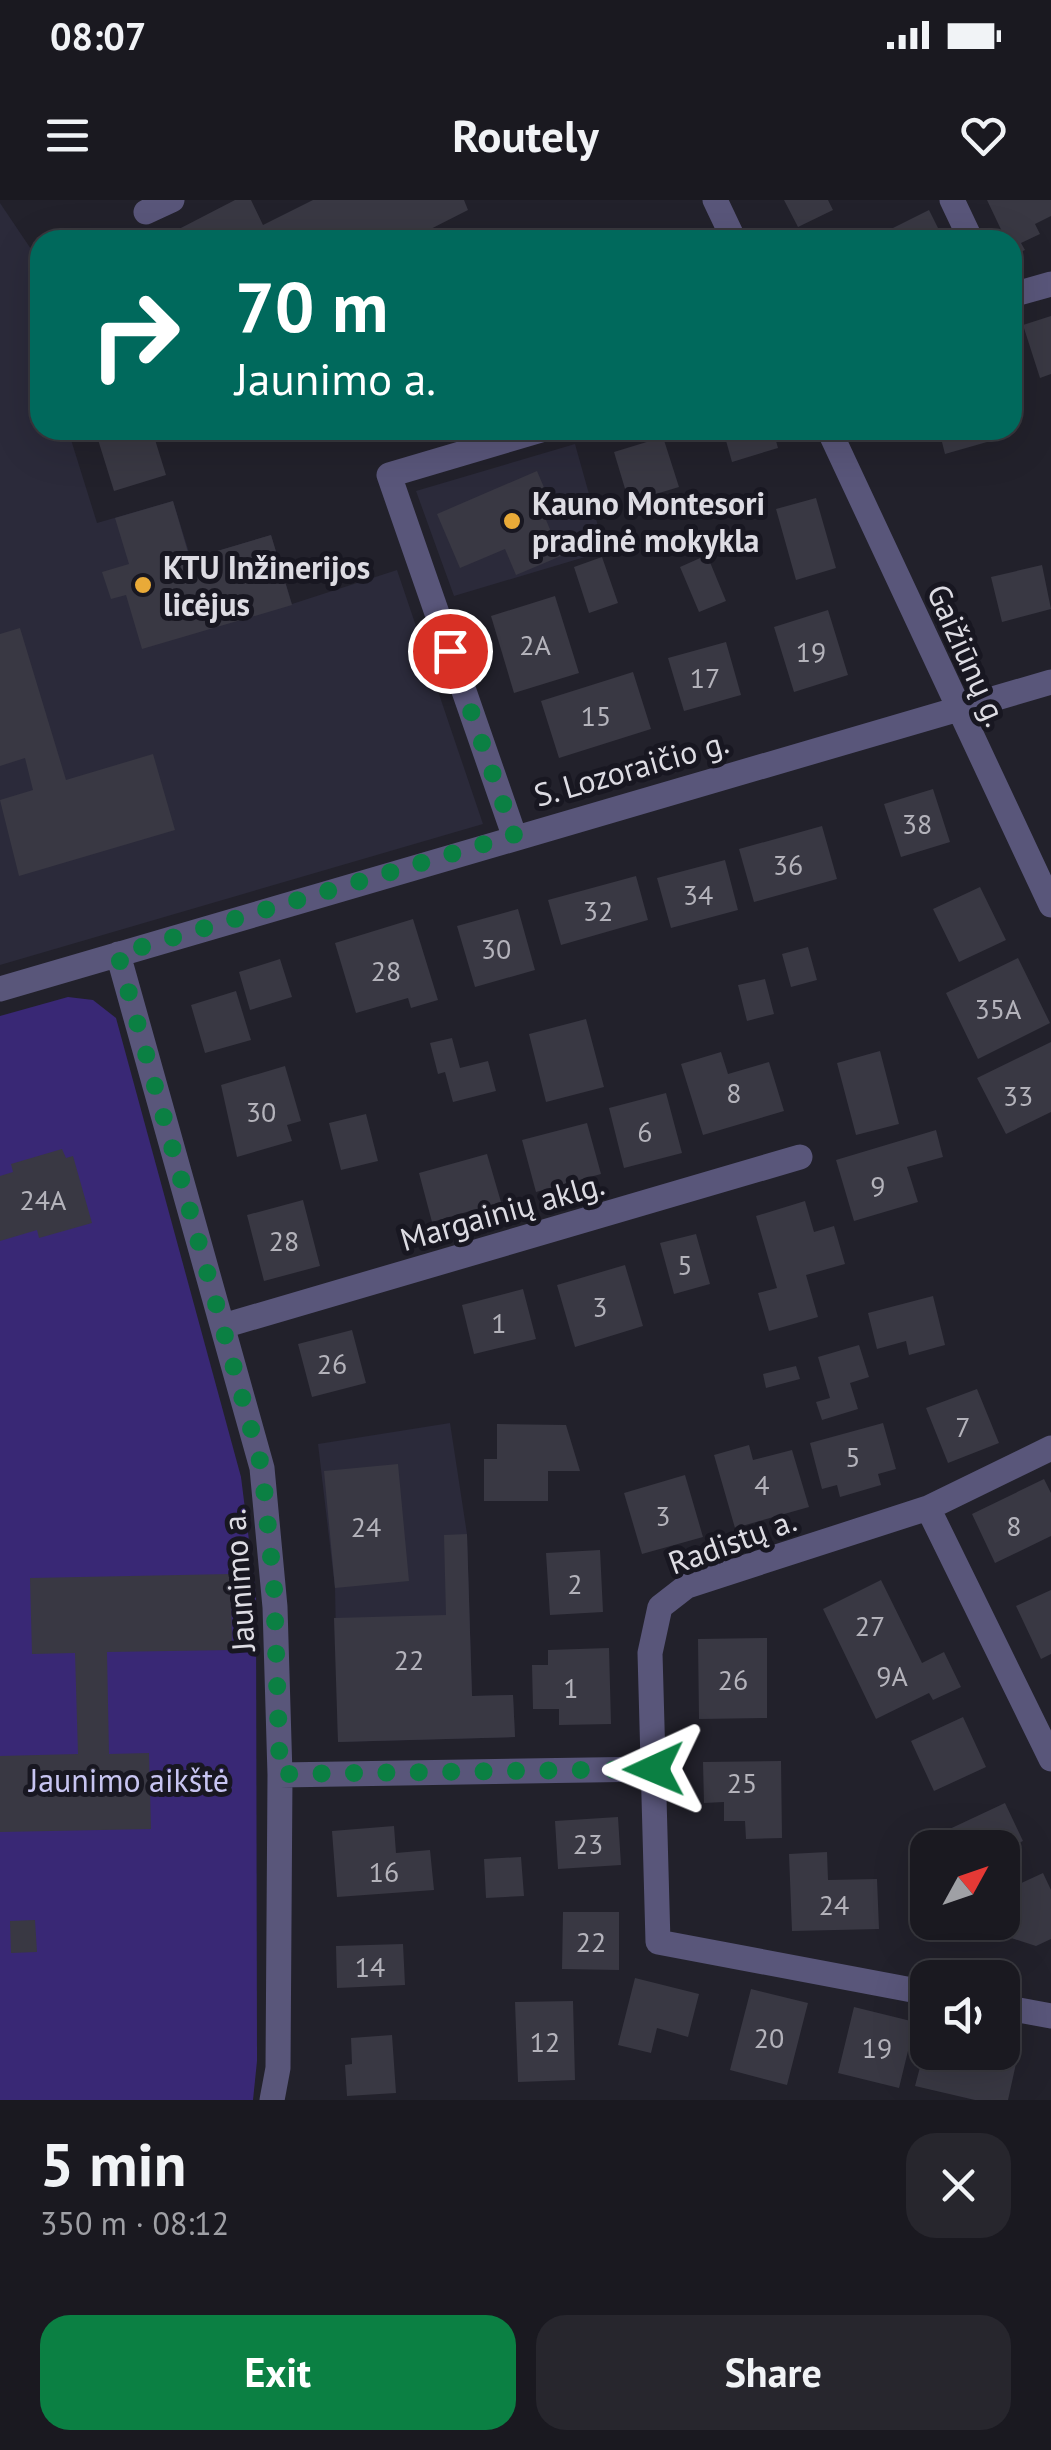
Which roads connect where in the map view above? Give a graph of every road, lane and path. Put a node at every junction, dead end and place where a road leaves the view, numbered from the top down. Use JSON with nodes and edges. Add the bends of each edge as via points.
{"nodes":[{"id":1,"x":172,"y":200,"type":"edge"},
{"id":2,"x":715,"y":200,"type":"edge"},
{"id":3,"x":952,"y":200,"type":"edge"},
{"id":4,"x":146,"y":212,"type":"dead end"},
{"id":5,"x":729,"y":230,"type":"edge"},
{"id":6,"x":966,"y":230,"type":"edge"},
{"id":7,"x":1051,"y":284,"type":"edge"},
{"id":8,"x":1022,"y":292,"type":"edge"},
{"id":9,"x":507,"y":440,"type":"edge"},
{"id":10,"x":834,"y":440,"type":"edge"},
{"id":11,"x":1051,"y":682,"type":"edge"},
{"id":12,"x":957,"y":710,"type":"junction"},
{"id":13,"x":514,"y":835,"type":"junction"},
{"id":14,"x":1051,"y":906,"type":"edge"},
{"id":15,"x":118,"y":954,"type":"junction"},
{"id":16,"x":0,"y":989,"type":"edge"},
{"id":17,"x":800,"y":1157,"type":"dead end"},
{"id":18,"x":223,"y":1326,"type":"junction"},
{"id":19,"x":1051,"y":1448,"type":"edge"},
{"id":20,"x":928,"y":1508,"type":"junction"},
{"id":21,"x":1051,"y":1759,"type":"edge"},
{"id":22,"x":654,"y":1769,"type":"junction"},
{"id":23,"x":280,"y":1774,"type":"junction"},
{"id":24,"x":910,"y":1990,"type":"edge"},
{"id":25,"x":1020,"y":2010,"type":"edge"},
{"id":26,"x":1051,"y":2016,"type":"edge"},
{"id":27,"x":272,"y":2100,"type":"edge"}],
"edges":[{"from":1,"to":4,"type":"street"},
{"from":2,"to":5,"type":"street"},
{"from":3,"to":6,"type":"street"},
{"from":7,"to":8,"type":"street"},
{"from":9,"to":13,"type":"street","via":[[389,476]]},
{"from":10,"to":12,"type":"street","name":"Gaižiūnų g."},
{"from":11,"to":12,"type":"street","name":"S. Lozoraičio g."},
{"from":12,"to":13,"type":"street","name":"S. Lozoraičio g."},
{"from":12,"to":14,"type":"street","name":"Gaižiūnų g."},
{"from":13,"to":15,"type":"street","name":"S. Lozoraičio g."},
{"from":15,"to":16,"type":"street","name":"S. Lozoraičio g."},
{"from":15,"to":18,"type":"street","name":"Jaunimo a."},
{"from":17,"to":18,"type":"street","name":"Margainių aklg."},
{"from":18,"to":23,"type":"street","name":"Jaunimo a.","via":[[262,1468]]},
{"from":19,"to":20,"type":"street","name":"Radistų a."},
{"from":20,"to":21,"type":"street"},
{"from":20,"to":22,"type":"street","name":"Radistų a.","via":[[672,1595],[660,1607],[650,1652]]},
{"from":22,"to":23,"type":"street"},
{"from":22,"to":24,"type":"street","name":"Radistų a.","via":[[658,1942]]},
{"from":23,"to":27,"type":"street","name":"Jaunimo a.","via":[[278,2068]]},
{"from":25,"to":26,"type":"street"}]}
